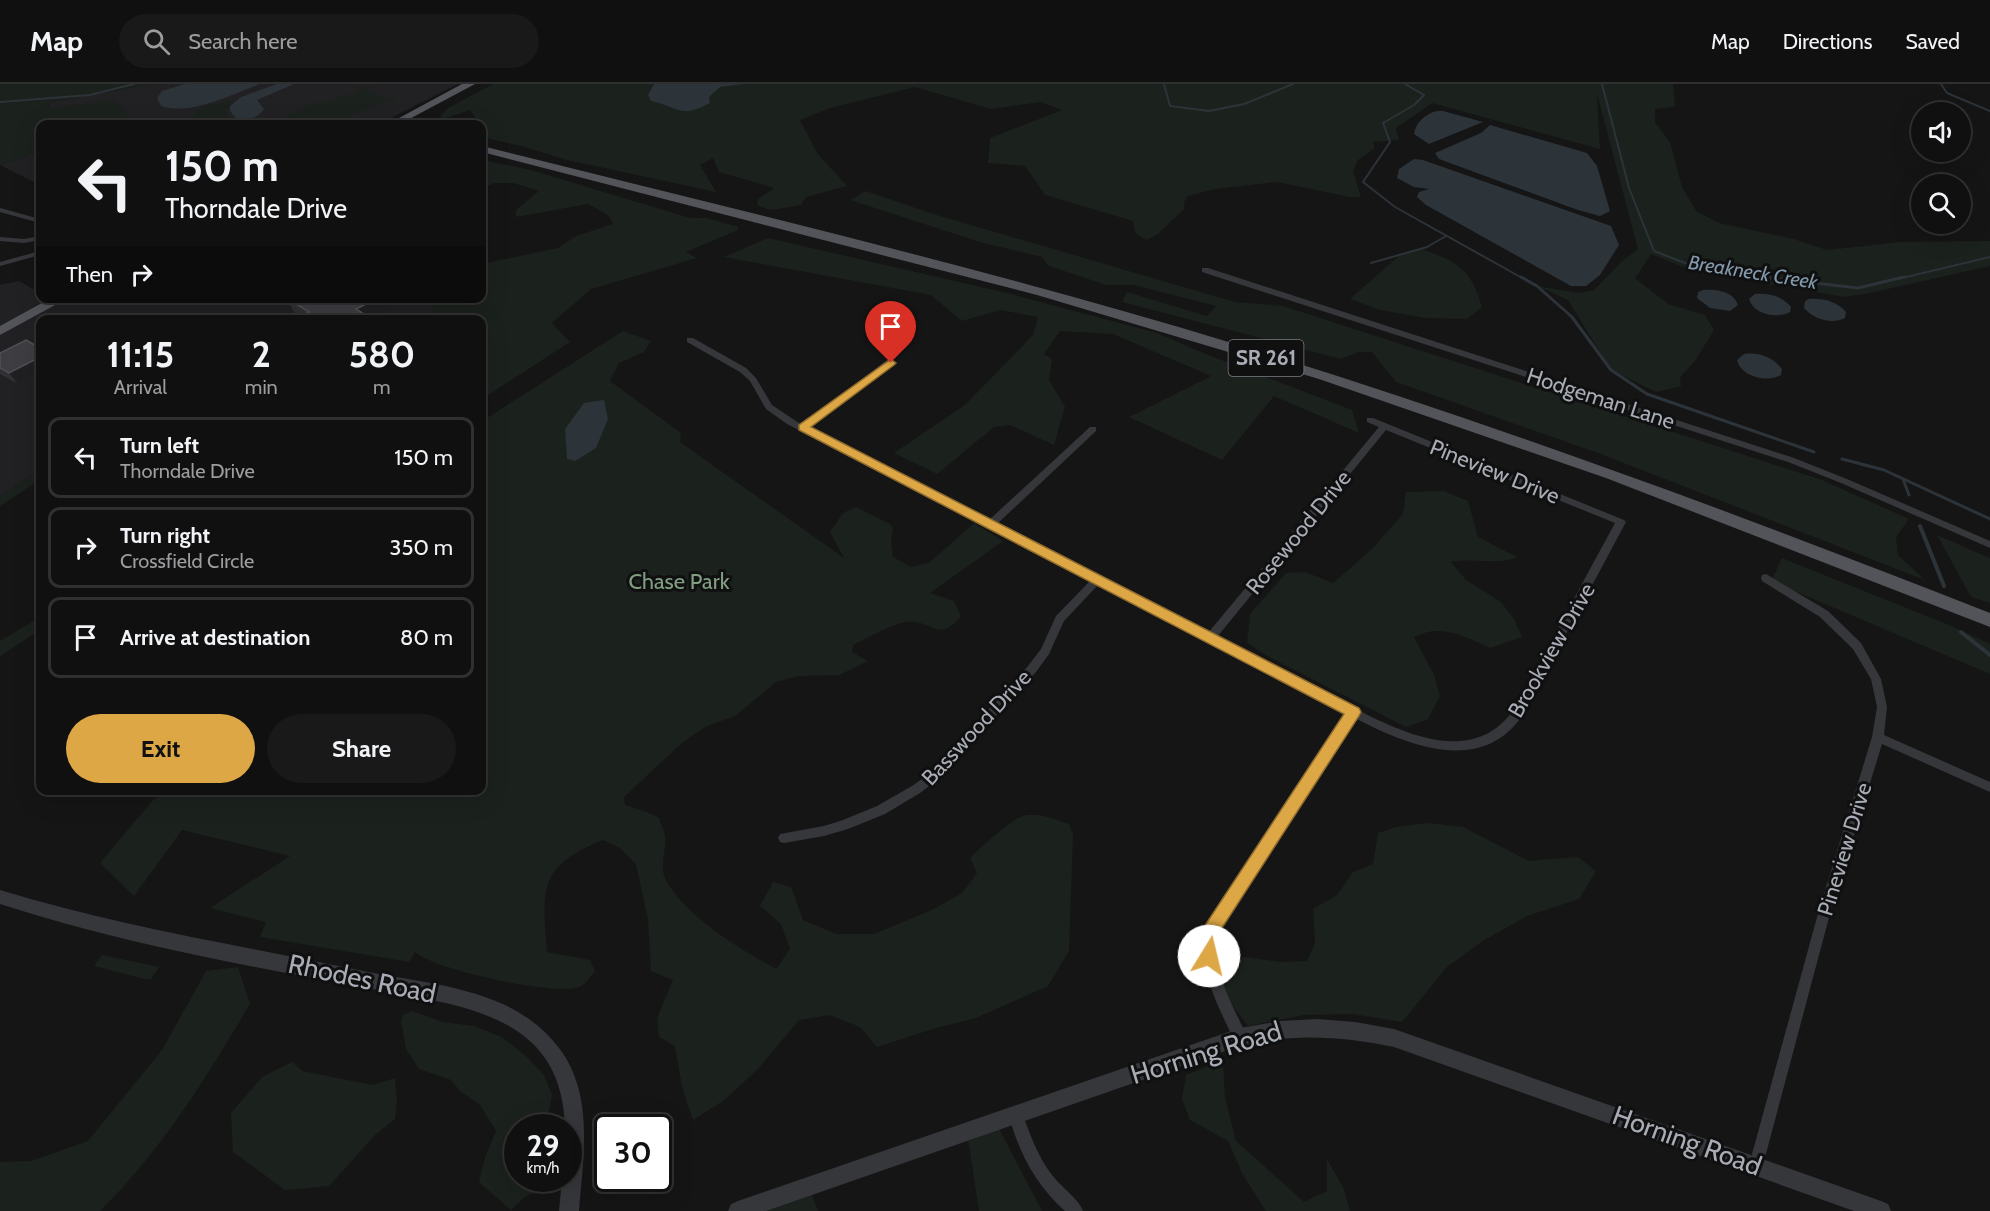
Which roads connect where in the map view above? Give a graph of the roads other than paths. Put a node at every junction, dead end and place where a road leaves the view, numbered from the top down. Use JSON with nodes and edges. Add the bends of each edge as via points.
{"nodes":[{"id":1,"x":470,"y":84,"type":"edge"},
{"id":2,"x":401,"y":120,"type":"edge"},
{"id":3,"x":486,"y":150,"type":"edge"},
{"id":4,"x":1,"y":211,"type":"edge"},
{"id":5,"x":36,"y":220,"type":"edge"},
{"id":6,"x":0,"y":239,"type":"edge"},
{"id":7,"x":36,"y":239,"type":"edge"},
{"id":8,"x":36,"y":254,"type":"edge"},
{"id":9,"x":0,"y":264,"type":"edge"},
{"id":10,"x":1205,"y":270,"type":"dead end"},
{"id":11,"x":53,"y":303,"type":"edge"},
{"id":12,"x":0,"y":331,"type":"edge"},
{"id":13,"x":690,"y":340,"type":"dead end"},
{"id":14,"x":891,"y":363,"type":"dead end"},
{"id":15,"x":1370,"y":420,"type":"dead end"},
{"id":16,"x":1384,"y":426,"type":"junction"},
{"id":17,"x":803,"y":428,"type":"junction"},
{"id":18,"x":1093,"y":429,"type":"dead end"},
{"id":19,"x":1621,"y":522,"type":"joint"},
{"id":20,"x":991,"y":524,"type":"junction"},
{"id":21,"x":1990,"y":545,"type":"edge"},
{"id":22,"x":1766,"y":578,"type":"dead end"},
{"id":23,"x":1098,"y":579,"type":"junction"},
{"id":24,"x":1990,"y":620,"type":"edge"},
{"id":25,"x":1211,"y":637,"type":"junction"},
{"id":26,"x":1353,"y":712,"type":"junction"},
{"id":27,"x":1878,"y":737,"type":"junction"},
{"id":28,"x":1990,"y":787,"type":"edge"},
{"id":29,"x":784,"y":838,"type":"dead end"},
{"id":30,"x":0,"y":897,"type":"edge"},
{"id":31,"x":1240,"y":1037,"type":"junction"},
{"id":32,"x":1016,"y":1116,"type":"junction"},
{"id":33,"x":1756,"y":1165,"type":"junction"},
{"id":34,"x":569,"y":1211,"type":"edge"},
{"id":35,"x":738,"y":1211,"type":"edge"},
{"id":36,"x":1076,"y":1211,"type":"edge"},
{"id":37,"x":1881,"y":1211,"type":"edge"}],
"edges":[{"from":1,"to":2,"type":"main road"},
{"from":3,"to":24,"type":"main road","number":"SR 261","via":[[1009,284],[1294,367],[1557,453],[1781,536]]},
{"from":4,"to":5,"type":"street"},
{"from":6,"to":7,"type":"street"},
{"from":8,"to":9,"type":"street"},
{"from":10,"to":21,"type":"street","name":"Hodgeman Lane","via":[[1791,460]]},
{"from":11,"to":12,"type":"main road"},
{"from":13,"to":17,"type":"street","name":"Brookview Drive","via":[[743,370],[769,407]]},
{"from":14,"to":17,"type":"street"},
{"from":15,"to":16,"type":"street","name":"Pineview Drive"},
{"from":16,"to":19,"type":"street","name":"Pineview Drive"},
{"from":16,"to":25,"type":"street","name":"Rosewood Drive"},
{"from":17,"to":20,"type":"street","name":"Brookview Drive"},
{"from":18,"to":20,"type":"street"},
{"from":19,"to":26,"type":"street","name":"Brookview Drive","via":[[1530,692],[1503,731],[1474,743],[1434,744],[1407,739]]},
{"from":20,"to":23,"type":"street","name":"Brookview Drive"},
{"from":22,"to":27,"type":"street","name":"Pineview Drive","via":[[1824,614],[1857,646],[1878,686],[1882,707]]},
{"from":23,"to":25,"type":"street","name":"Brookview Drive"},
{"from":23,"to":29,"type":"street","name":"Basswood Drive","via":[[1060,619],[1032,669],[933,777],[867,817],[809,836]]},
{"from":25,"to":26,"type":"street","name":"Brookview Drive"},
{"from":26,"to":31,"type":"street","via":[[1210,932],[1211,969]]},
{"from":27,"to":28,"type":"street"},
{"from":27,"to":33,"type":"street","name":"Pineview Drive","via":[[1825,910]]},
{"from":30,"to":34,"type":"street","name":"Rhodes Road","via":[[91,925],[473,1002],[511,1016],[540,1038],[559,1062],[568,1086],[575,1117]]},
{"from":31,"to":32,"type":"street","name":"Horning Road"},
{"from":31,"to":33,"type":"street","name":"Horning Road","via":[[1317,1026],[1394,1038]]},
{"from":32,"to":35,"type":"street","name":"Horning Road"},
{"from":32,"to":36,"type":"street","via":[[1021,1138],[1034,1162],[1052,1188]]},
{"from":33,"to":37,"type":"street","name":"Horning Road"}]}
